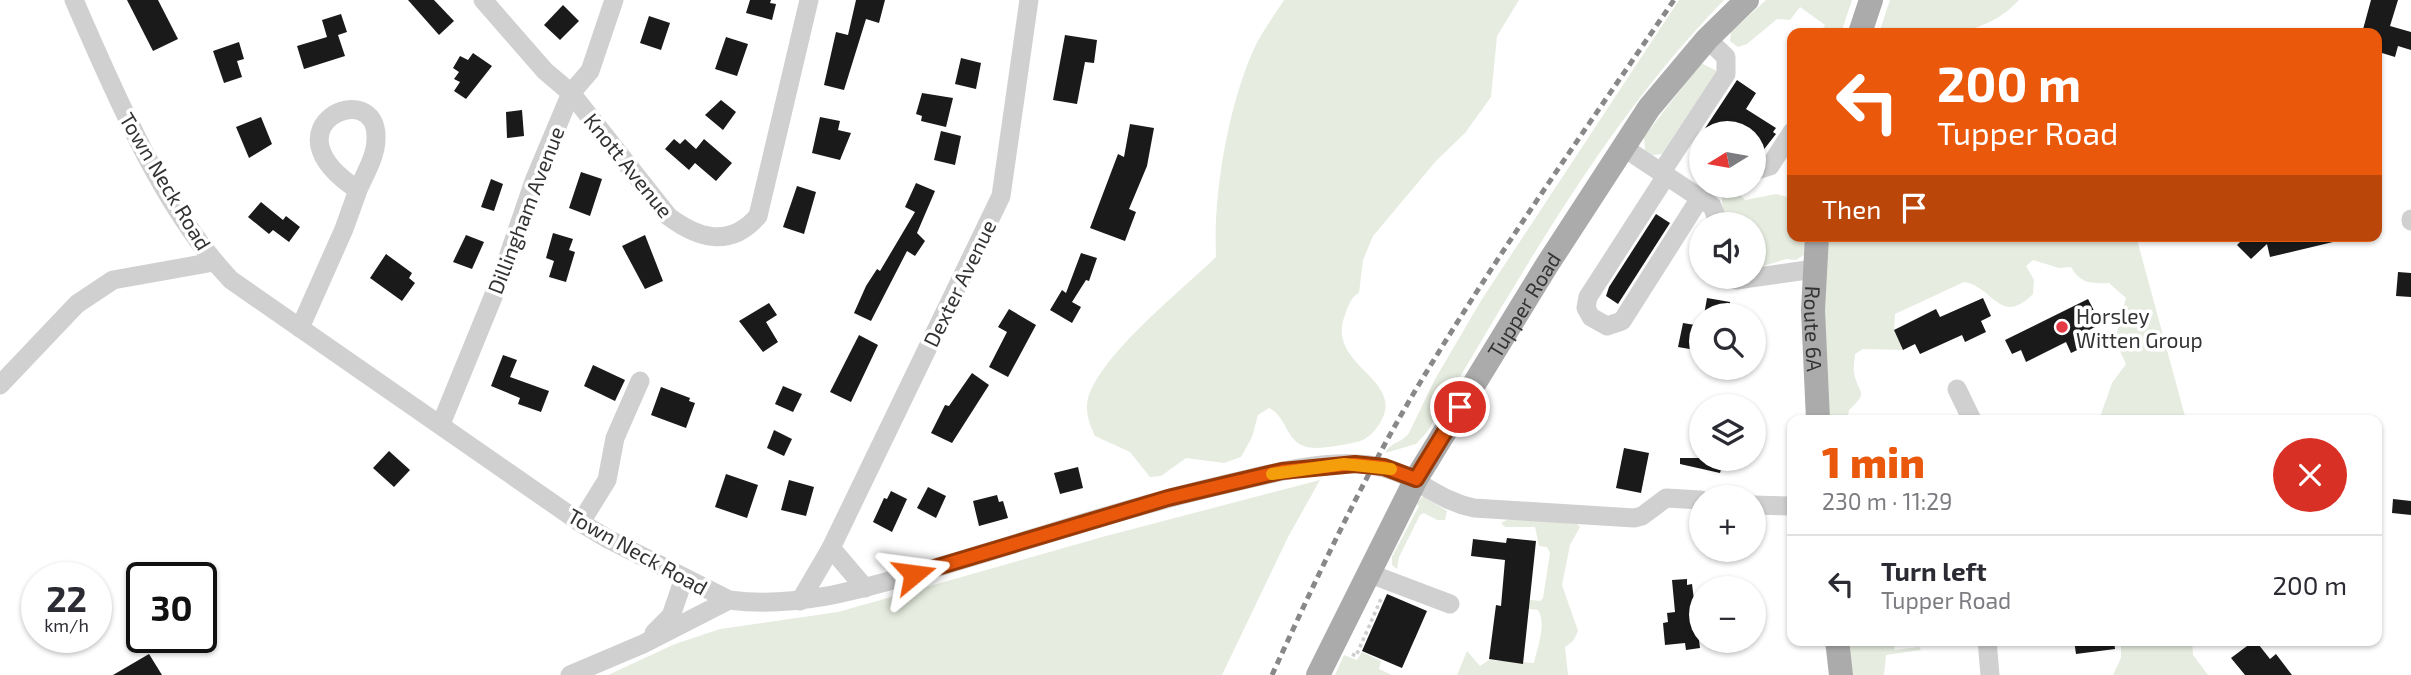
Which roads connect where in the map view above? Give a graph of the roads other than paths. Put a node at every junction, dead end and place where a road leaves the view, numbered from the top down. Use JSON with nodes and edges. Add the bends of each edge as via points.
{"nodes":[{"id":1,"x":74,"y":0,"type":"edge"},
{"id":2,"x":483,"y":0,"type":"edge"},
{"id":3,"x":614,"y":0,"type":"edge"},
{"id":4,"x":808,"y":0,"type":"edge"},
{"id":5,"x":1029,"y":0,"type":"edge"},
{"id":6,"x":1747,"y":0,"type":"edge"},
{"id":7,"x":1871,"y":0,"type":"edge"},
{"id":8,"x":1862,"y":28,"type":"edge"},
{"id":9,"x":1707,"y":39,"type":"junction"},
{"id":10,"x":571,"y":93,"type":"junction"},
{"id":11,"x":1787,"y":139,"type":"edge"},
{"id":12,"x":1623,"y":147,"type":"junction"},
{"id":13,"x":1766,"y":168,"type":"edge"},
{"id":14,"x":1663,"y":174,"type":"junction"},
{"id":15,"x":358,"y":190,"type":"dead end"},
{"id":16,"x":1689,"y":191,"type":"edge"},
{"id":17,"x":1700,"y":198,"type":"joint"},
{"id":18,"x":1716,"y":212,"type":"edge"},
{"id":19,"x":1816,"y":242,"type":"edge"},
{"id":20,"x":214,"y":262,"type":"junction"},
{"id":21,"x":1814,"y":269,"type":"junction"},
{"id":22,"x":1766,"y":276,"type":"edge"},
{"id":23,"x":300,"y":328,"type":"junction"},
{"id":24,"x":640,"y":381,"type":"dead end"},
{"id":25,"x":0,"y":385,"type":"edge"},
{"id":26,"x":1957,"y":388,"type":"dead end"},
{"id":27,"x":1818,"y":415,"type":"edge"},
{"id":28,"x":1970,"y":415,"type":"edge"},
{"id":29,"x":441,"y":424,"type":"junction"},
{"id":30,"x":1416,"y":479,"type":"junction"},
{"id":31,"x":1689,"y":499,"type":"edge"},
{"id":32,"x":1766,"y":505,"type":"edge"},
{"id":33,"x":1787,"y":506,"type":"edge"},
{"id":34,"x":581,"y":522,"type":"junction"},
{"id":35,"x":831,"y":548,"type":"junction"},
{"id":36,"x":684,"y":578,"type":"junction"},
{"id":37,"x":1376,"y":582,"type":"junction"},
{"id":38,"x":865,"y":588,"type":"junction"},
{"id":39,"x":729,"y":600,"type":"junction"},
{"id":40,"x":800,"y":601,"type":"junction"},
{"id":41,"x":1450,"y":604,"type":"dead end"},
{"id":42,"x":643,"y":644,"type":"junction"},
{"id":43,"x":1839,"y":646,"type":"edge"},
{"id":44,"x":1988,"y":646,"type":"edge"},
{"id":45,"x":570,"y":675,"type":"edge"},
{"id":46,"x":1318,"y":675,"type":"edge"},
{"id":47,"x":1841,"y":675,"type":"edge"},
{"id":48,"x":1990,"y":675,"type":"edge"}],
"edges":[{"from":1,"to":20,"type":"street","name":"Town Neck Road","via":[[118,101]]},
{"from":2,"to":10,"type":"street","name":"Knott Avenue","via":[[545,71]]},
{"from":3,"to":10,"type":"street","name":"Dillingham Avenue","via":[[590,71]]},
{"from":4,"to":10,"type":"street","name":"Knott Avenue","via":[[764,200],[748,228],[733,234],[702,237],[668,216]]},
{"from":5,"to":35,"type":"street","name":"Dexter Avenue","via":[[1001,195]]},
{"from":6,"to":9,"type":"main road","name":"Tupper Road"},
{"from":7,"to":8,"type":"main road"},
{"from":9,"to":12,"type":"main road","name":"Tupper Road"},
{"from":9,"to":14,"type":"street","via":[[1726,57],[1726,74]]},
{"from":10,"to":29,"type":"street","name":"Dillingham Avenue"},
{"from":11,"to":13,"type":"street"},
{"from":12,"to":14,"type":"street"},
{"from":12,"to":30,"type":"main road","name":"Tupper Road"},
{"from":14,"to":16,"type":"street"},
{"from":14,"to":17,"type":"street","via":[[1588,297],[1586,309],[1597,321],[1608,326],[1622,321]]},
{"from":15,"to":23,"type":"street"},
{"from":17,"to":18,"type":"street"},
{"from":19,"to":21,"type":"main road","name":"Route 6A"},
{"from":20,"to":23,"type":"street","name":"Town Neck Road","via":[[231,280]]},
{"from":20,"to":25,"type":"street","via":[[113,280],[77,304]]},
{"from":21,"to":22,"type":"street"},
{"from":21,"to":27,"type":"main road","name":"Route 6A"},
{"from":23,"to":29,"type":"street","name":"Town Neck Road"},
{"from":24,"to":34,"type":"street","via":[[615,438],[607,480]]},
{"from":26,"to":28,"type":"street"},
{"from":29,"to":34,"type":"street","name":"Town Neck Road"},
{"from":30,"to":31,"type":"street","name":"Town Neck Road","via":[[1463,505],[1539,513],[1634,518],[1666,498]]},
{"from":30,"to":37,"type":"main road","name":"Tupper Road"},
{"from":30,"to":38,"type":"street","name":"Town Neck Road","via":[[1384,467],[1355,464],[1282,471],[1168,498]]},
{"from":32,"to":33,"type":"street"},
{"from":34,"to":36,"type":"street","name":"Town Neck Road"},
{"from":35,"to":38,"type":"street"},
{"from":35,"to":40,"type":"street","name":"Dexter Avenue"},
{"from":36,"to":39,"type":"street","name":"Town Neck Road"},
{"from":36,"to":42,"type":"street","via":[[671,616]]},
{"from":37,"to":41,"type":"street"},
{"from":37,"to":46,"type":"main road","name":"Tupper Road"},
{"from":38,"to":40,"type":"street","name":"Town Neck Road"},
{"from":39,"to":40,"type":"street","name":"Town Neck Road"},
{"from":39,"to":42,"type":"street"},
{"from":42,"to":45,"type":"street"},
{"from":43,"to":47,"type":"main road"},
{"from":44,"to":48,"type":"street"}]}
